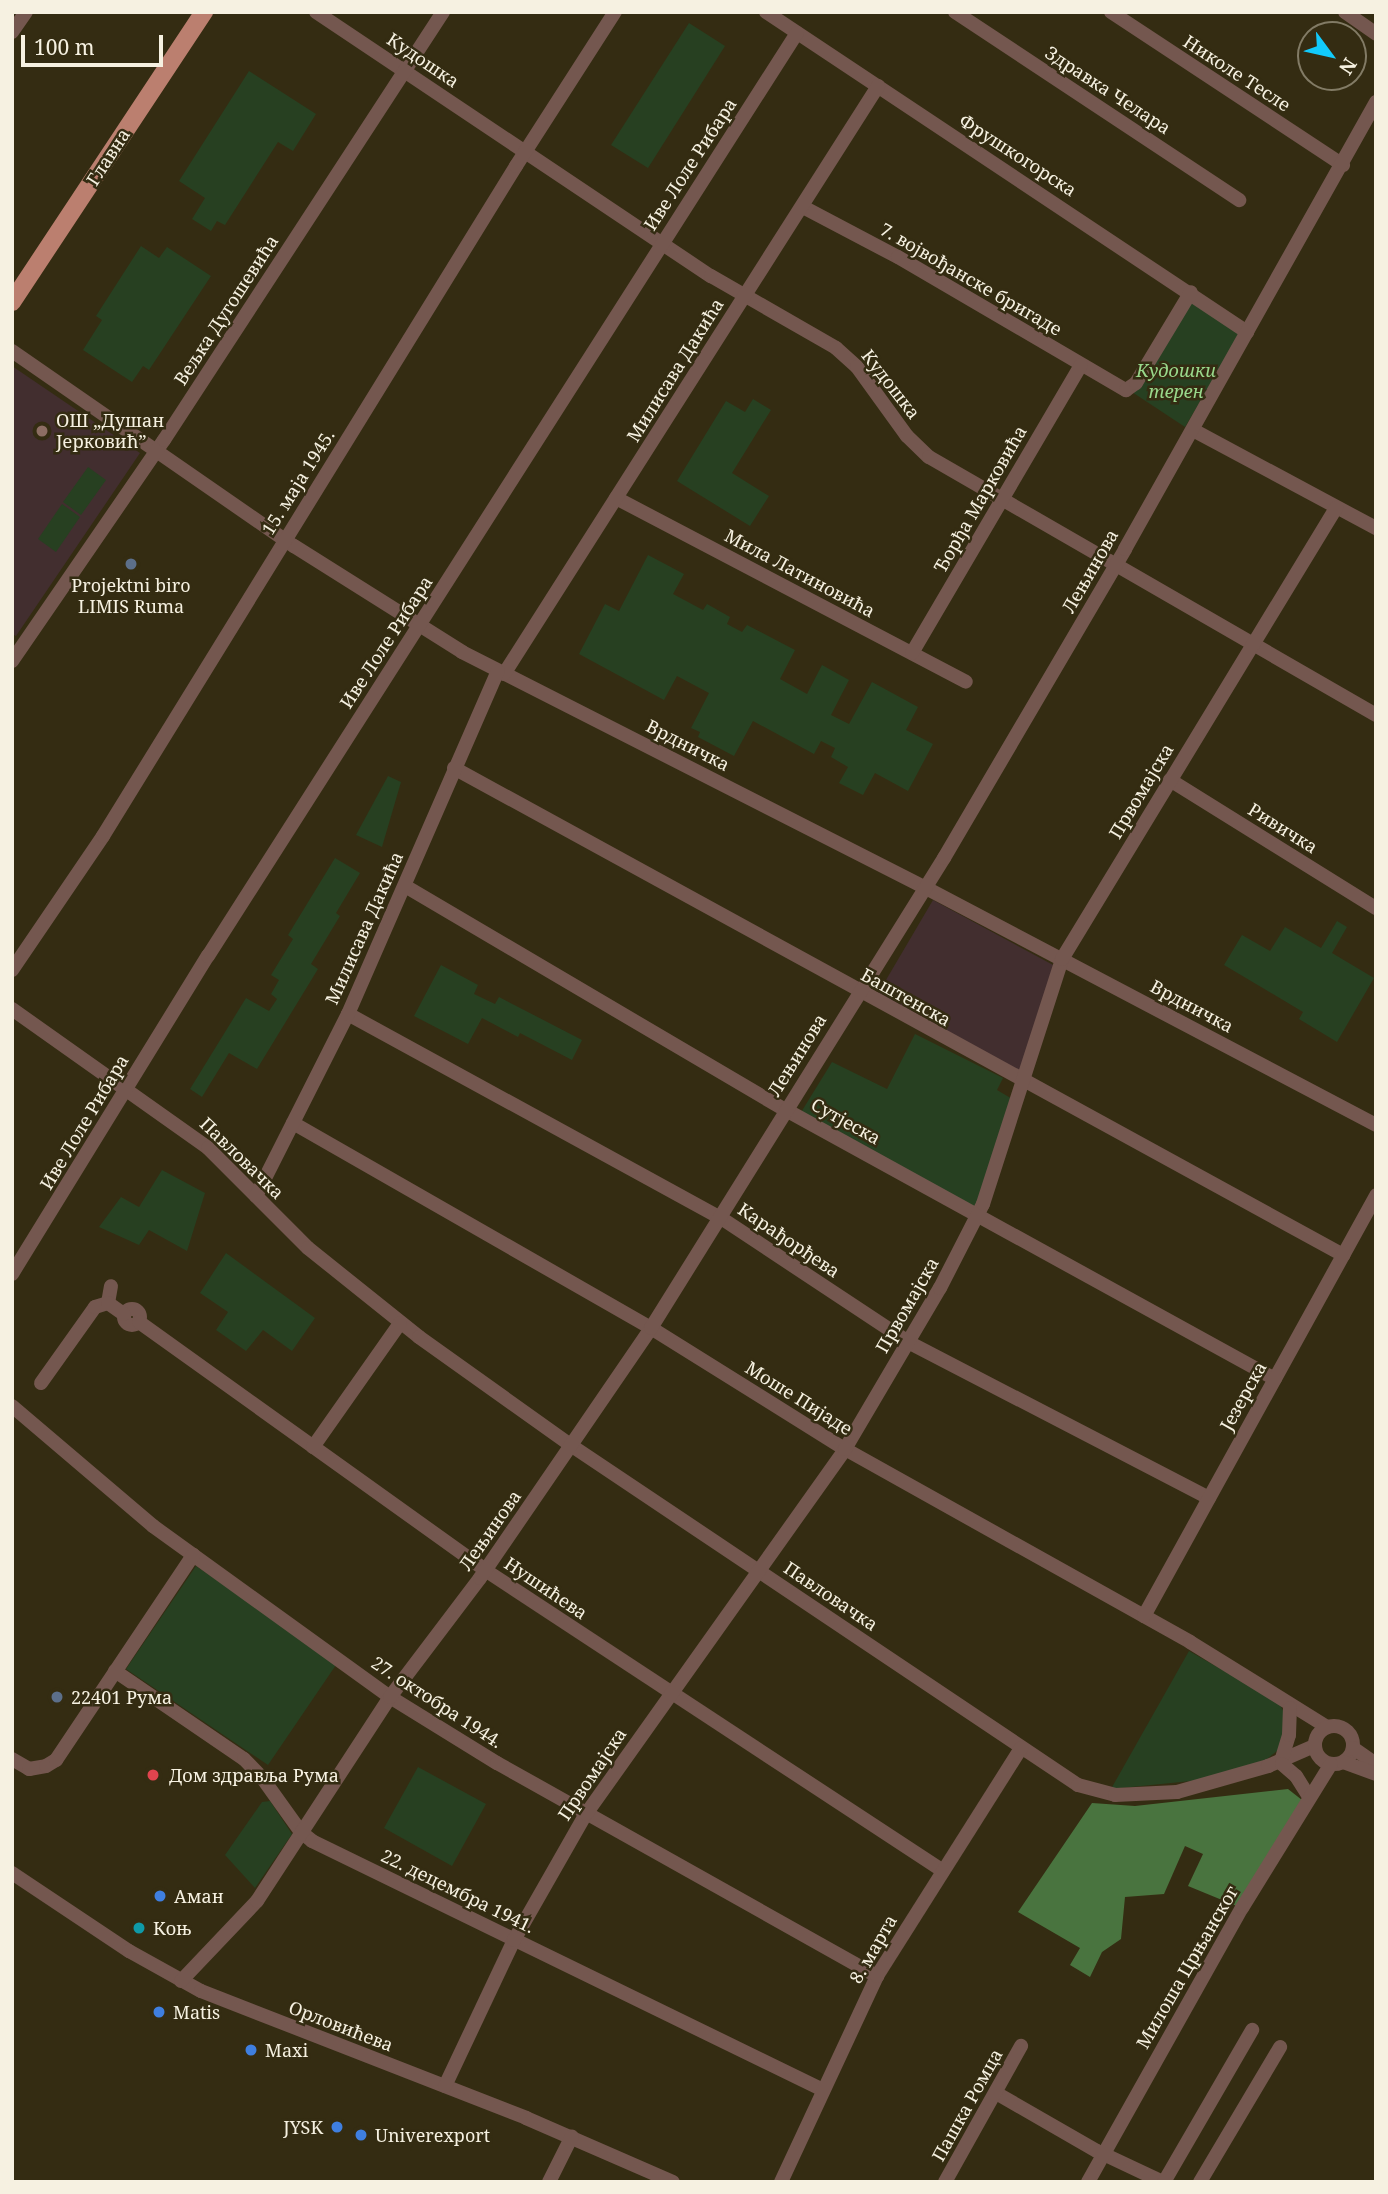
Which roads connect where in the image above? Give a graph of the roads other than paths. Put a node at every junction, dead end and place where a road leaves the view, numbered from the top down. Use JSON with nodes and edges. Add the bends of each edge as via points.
{"nodes":[{"id":1,"x":26,"y":12,"type":"edge"},
{"id":2,"x":204,"y":12,"type":"edge"},
{"id":3,"x":316,"y":12,"type":"edge"},
{"id":4,"x":443,"y":12,"type":"edge"},
{"id":5,"x":615,"y":12,"type":"edge"},
{"id":6,"x":766,"y":12,"type":"edge"},
{"id":7,"x":956,"y":12,"type":"edge"},
{"id":8,"x":1111,"y":12,"type":"edge"},
{"id":9,"x":1345,"y":12,"type":"edge"},
{"id":10,"x":1126,"y":17,"type":"edge"},
{"id":11,"x":12,"y":32,"type":"edge"},
{"id":12,"x":797,"y":33,"type":"junction"},
{"id":13,"x":1376,"y":34,"type":"edge"},
{"id":14,"x":405,"y":71,"type":"junction"},
{"id":15,"x":878,"y":86,"type":"junction"},
{"id":16,"x":1376,"y":103,"type":"edge"},
{"id":17,"x":525,"y":152,"type":"junction"},
{"id":18,"x":1343,"y":165,"type":"junction"},
{"id":19,"x":1240,"y":200,"type":"dead end"},
{"id":20,"x":803,"y":207,"type":"junction"},
{"id":21,"x":663,"y":243,"type":"junction"},
{"id":22,"x":1191,"y":292,"type":"junction"},
{"id":23,"x":744,"y":296,"type":"junction"},
{"id":24,"x":12,"y":302,"type":"edge"},
{"id":25,"x":1247,"y":332,"type":"junction"},
{"id":26,"x":12,"y":351,"type":"edge"},
{"id":27,"x":1081,"y":365,"type":"junction"},
{"id":28,"x":1193,"y":430,"type":"junction"},
{"id":29,"x":157,"y":451,"type":"junction"},
{"id":30,"x":616,"y":498,"type":"junction"},
{"id":31,"x":1001,"y":499,"type":"junction"},
{"id":32,"x":1336,"y":508,"type":"junction"},
{"id":33,"x":1376,"y":528,"type":"edge"},
{"id":34,"x":285,"y":540,"type":"junction"},
{"id":35,"x":1115,"y":566,"type":"junction"},
{"id":36,"x":419,"y":627,"type":"junction"},
{"id":37,"x":1254,"y":646,"type":"junction"},
{"id":38,"x":912,"y":653,"type":"junction"},
{"id":39,"x":12,"y":661,"type":"edge"},
{"id":40,"x":501,"y":673,"type":"junction"},
{"id":41,"x":966,"y":682,"type":"dead end"},
{"id":42,"x":1376,"y":715,"type":"edge"},
{"id":43,"x":454,"y":768,"type":"junction"},
{"id":44,"x":1170,"y":780,"type":"junction"},
{"id":45,"x":405,"y":886,"type":"junction"},
{"id":46,"x":926,"y":888,"type":"junction"},
{"id":47,"x":1376,"y":908,"type":"edge"},
{"id":48,"x":1062,"y":959,"type":"junction"},
{"id":49,"x":12,"y":970,"type":"edge"},
{"id":50,"x":859,"y":993,"type":"junction"},
{"id":51,"x":12,"y":1009,"type":"edge"},
{"id":52,"x":348,"y":1014,"type":"junction"},
{"id":53,"x":1024,"y":1083,"type":"junction"},
{"id":54,"x":127,"y":1088,"type":"junction"},
{"id":55,"x":786,"y":1110,"type":"junction"},
{"id":56,"x":293,"y":1123,"type":"junction"},
{"id":57,"x":1376,"y":1125,"type":"edge"},
{"id":58,"x":1376,"y":1195,"type":"edge"},
{"id":59,"x":256,"y":1196,"type":"junction"},
{"id":60,"x":721,"y":1218,"type":"junction"},
{"id":61,"x":978,"y":1218,"type":"junction"},
{"id":62,"x":1343,"y":1255,"type":"junction"},
{"id":63,"x":12,"y":1274,"type":"edge"},
{"id":64,"x":111,"y":1286,"type":"dead end"},
{"id":65,"x":108,"y":1303,"type":"junction"},
{"id":66,"x":400,"y":1323,"type":"junction"},
{"id":67,"x":651,"y":1328,"type":"junction"},
{"id":68,"x":908,"y":1342,"type":"junction"},
{"id":69,"x":1275,"y":1379,"type":"junction"},
{"id":70,"x":41,"y":1383,"type":"dead end"},
{"id":71,"x":12,"y":1406,"type":"edge"},
{"id":72,"x":572,"y":1446,"type":"junction"},
{"id":73,"x":313,"y":1447,"type":"junction"},
{"id":74,"x":845,"y":1449,"type":"junction"},
{"id":75,"x":1209,"y":1498,"type":"junction"},
{"id":76,"x":192,"y":1555,"type":"junction"},
{"id":77,"x":757,"y":1569,"type":"junction"},
{"id":78,"x":485,"y":1570,"type":"junction"},
{"id":79,"x":1144,"y":1616,"type":"junction"},
{"id":80,"x":115,"y":1671,"type":"junction"},
{"id":81,"x":670,"y":1694,"type":"junction"},
{"id":82,"x":390,"y":1697,"type":"junction"},
{"id":83,"x":1288,"y":1705,"type":"junction"},
{"id":84,"x":1021,"y":1748,"type":"junction"},
{"id":85,"x":1353,"y":1748,"type":"junction"},
{"id":86,"x":1324,"y":1750,"type":"junction"},
{"id":87,"x":12,"y":1759,"type":"edge"},
{"id":88,"x":1278,"y":1762,"type":"junction"},
{"id":89,"x":1376,"y":1764,"type":"edge"},
{"id":90,"x":1376,"y":1774,"type":"edge"},
{"id":91,"x":1308,"y":1798,"type":"junction"},
{"id":92,"x":586,"y":1814,"type":"junction"},
{"id":93,"x":301,"y":1832,"type":"junction"},
{"id":94,"x":943,"y":1871,"type":"junction"},
{"id":95,"x":12,"y":1873,"type":"edge"},
{"id":96,"x":514,"y":1940,"type":"junction"},
{"id":97,"x":877,"y":1976,"type":"junction"},
{"id":98,"x":181,"y":1981,"type":"junction"},
{"id":99,"x":1252,"y":2030,"type":"dead end"},
{"id":100,"x":1021,"y":2046,"type":"dead end"},
{"id":101,"x":1280,"y":2046,"type":"dead end"},
{"id":102,"x":445,"y":2086,"type":"junction"},
{"id":103,"x":823,"y":2090,"type":"junction"},
{"id":104,"x":996,"y":2093,"type":"junction"},
{"id":105,"x":572,"y":2136,"type":"junction"},
{"id":106,"x":1103,"y":2154,"type":"junction"},
{"id":107,"x":549,"y":2182,"type":"edge"},
{"id":108,"x":673,"y":2182,"type":"edge"},
{"id":109,"x":780,"y":2182,"type":"edge"},
{"id":110,"x":945,"y":2182,"type":"edge"},
{"id":111,"x":1088,"y":2182,"type":"edge"},
{"id":112,"x":1163,"y":2182,"type":"edge"},
{"id":113,"x":1199,"y":2182,"type":"edge"}],
"edges":[{"from":1,"to":11,"type":"street"},
{"from":2,"to":24,"type":"main road","name":"Главна"},
{"from":3,"to":14,"type":"street","name":"Кудошка"},
{"from":4,"to":14,"type":"street","name":"Вељка Дугошевића"},
{"from":5,"to":17,"type":"street","name":"15. маја 1945."},
{"from":6,"to":12,"type":"street","name":"Фрушкогорска"},
{"from":7,"to":19,"type":"street","name":"Здравка Челара"},
{"from":8,"to":10,"type":"street","name":"Николе Тесле"},
{"from":9,"to":13,"type":"street"},
{"from":10,"to":18,"type":"street","name":"Николе Тесле"},
{"from":12,"to":15,"type":"street","name":"Фрушкогорска"},
{"from":12,"to":21,"type":"street","name":"Иве Лоле Рибара"},
{"from":14,"to":17,"type":"street","name":"Кудошка"},
{"from":14,"to":29,"type":"street","name":"Вељка Дугошевића"},
{"from":15,"to":20,"type":"street","name":"Милисава Дакића"},
{"from":15,"to":22,"type":"street","name":"Фрушкогорска"},
{"from":16,"to":18,"type":"street","name":"Лењинова"},
{"from":17,"to":21,"type":"street","name":"Кудошка"},
{"from":17,"to":34,"type":"street","name":"15. маја 1945."},
{"from":18,"to":25,"type":"street","name":"Лењинова"},
{"from":20,"to":23,"type":"street","name":"Милисава Дакића"},
{"from":20,"to":27,"type":"street","name":"7. војвођанске бригаде"},
{"from":21,"to":23,"type":"street","name":"Кудошка"},
{"from":21,"to":36,"type":"street","name":"Иве Лоле Рибара"},
{"from":22,"to":25,"type":"street","name":"Фрушкогорска"},
{"from":22,"to":27,"type":"street","name":"7. војвођанске бригаде","via":[[1136,383],[1126,390]]},
{"from":23,"to":30,"type":"street","name":"Милисава Дакића"},
{"from":23,"to":31,"type":"street","name":"Кудошка","via":[[835,348],[867,379],[917,447]]},
{"from":25,"to":28,"type":"street","name":"Лењинова"},
{"from":26,"to":29,"type":"street","name":"Врдничка"},
{"from":27,"to":31,"type":"street","name":"Ђорђа Марковића"},
{"from":28,"to":32,"type":"street"},
{"from":28,"to":35,"type":"street","name":"Лењинова"},
{"from":29,"to":34,"type":"street","name":"Врдничка"},
{"from":29,"to":39,"type":"street","name":"Вељка Дугошевића"},
{"from":30,"to":38,"type":"street","name":"Мила Латиновића"},
{"from":30,"to":40,"type":"street","name":"Милисава Дакића"},
{"from":31,"to":35,"type":"street","name":"Кудошка"},
{"from":31,"to":38,"type":"street","name":"Ђорђа Марковића"},
{"from":32,"to":33,"type":"street"},
{"from":32,"to":37,"type":"street","name":"Првомајска"},
{"from":34,"to":36,"type":"street","name":"Врдничка"},
{"from":34,"to":49,"type":"street","name":"15. маја 1945.","via":[[103,836]]},
{"from":35,"to":37,"type":"street","name":"Кудошка"},
{"from":35,"to":46,"type":"street","name":"Лењинова"},
{"from":36,"to":40,"type":"street","name":"Врдничка"},
{"from":36,"to":54,"type":"street","name":"Иве Лоле Рибара"},
{"from":37,"to":42,"type":"street","name":"Кудошка"},
{"from":37,"to":44,"type":"street","name":"Првомајска"},
{"from":38,"to":41,"type":"street","name":"Мила Латиновића"},
{"from":40,"to":43,"type":"street","name":"Милисава Дакића"},
{"from":40,"to":46,"type":"street","name":"Врдничка"},
{"from":43,"to":45,"type":"street","name":"Милисава Дакића"},
{"from":43,"to":50,"type":"street","name":"Баштенска"},
{"from":44,"to":47,"type":"street","name":"Ривичка"},
{"from":44,"to":48,"type":"street","name":"Првомајска"},
{"from":45,"to":52,"type":"street","name":"Милисава Дакића"},
{"from":45,"to":55,"type":"street","name":"Сутјеска"},
{"from":46,"to":48,"type":"street","name":"Врдничка"},
{"from":46,"to":50,"type":"street","name":"Лењинова"},
{"from":48,"to":53,"type":"street","name":"Првомајска"},
{"from":48,"to":57,"type":"street","name":"Врдничка"},
{"from":50,"to":53,"type":"street","name":"Баштенска"},
{"from":50,"to":55,"type":"street","name":"Лењинова"},
{"from":51,"to":54,"type":"street","name":"Павловачка"},
{"from":52,"to":56,"type":"street","name":"Милисава Дакића"},
{"from":52,"to":60,"type":"street","name":"Карађорђева"},
{"from":53,"to":61,"type":"street","name":"Првомајска"},
{"from":53,"to":62,"type":"street","name":"Баштенска"},
{"from":54,"to":59,"type":"street","name":"Павловачка","via":[[208,1147]]},
{"from":54,"to":63,"type":"street","name":"Иве Лоле Рибара"},
{"from":55,"to":60,"type":"street","name":"Лењинова"},
{"from":55,"to":61,"type":"street","name":"Сутјеска"},
{"from":56,"to":59,"type":"street","name":"Милисава Дакића"},
{"from":56,"to":67,"type":"street","name":"Моше Пијаде"},
{"from":58,"to":62,"type":"street","name":"Језерска"},
{"from":59,"to":66,"type":"street","name":"Павловачка","via":[[308,1248]]},
{"from":60,"to":67,"type":"street","name":"Лењинова"},
{"from":60,"to":68,"type":"street","name":"Карађорђева"},
{"from":61,"to":68,"type":"street","name":"Првомајска"},
{"from":61,"to":69,"type":"street","name":"Сутјеска"},
{"from":62,"to":69,"type":"street","name":"Језерска"},
{"from":64,"to":65,"type":"street"},
{"from":65,"to":70,"type":"street","via":[[95,1307]]},
{"from":65,"to":73,"type":"street","name":"Нушићева","via":[[124,1314],[127,1324],[139,1322]]},
{"from":66,"to":72,"type":"street","name":"Павловачка"},
{"from":66,"to":73,"type":"street"},
{"from":67,"to":72,"type":"street","name":"Лењинова"},
{"from":67,"to":74,"type":"street","name":"Моше Пијаде"},
{"from":68,"to":74,"type":"street","name":"Првомајска"},
{"from":68,"to":75,"type":"street","name":"Карађорђева"},
{"from":69,"to":75,"type":"street","name":"Језерска"},
{"from":71,"to":76,"type":"street","name":"27. октобра 1944."},
{"from":72,"to":77,"type":"street","name":"Павловачка"},
{"from":72,"to":78,"type":"street","name":"Лењинова"},
{"from":73,"to":78,"type":"street","name":"Нушићева"},
{"from":74,"to":77,"type":"street","name":"Првомајска"},
{"from":74,"to":79,"type":"street","name":"Моше Пијаде"},
{"from":75,"to":79,"type":"street","name":"Језерска"},
{"from":76,"to":80,"type":"street"},
{"from":76,"to":82,"type":"street","name":"27. октобра 1944."},
{"from":77,"to":81,"type":"street","name":"Првомајска"},
{"from":77,"to":84,"type":"street","name":"Павловачка"},
{"from":78,"to":81,"type":"street","name":"Нушићева"},
{"from":78,"to":82,"type":"street","name":"Лењинова"},
{"from":79,"to":83,"type":"street","name":"Моше Пијаде"},
{"from":80,"to":87,"type":"street","via":[[52,1763],[29,1769]]},
{"from":80,"to":93,"type":"street","name":"22. децембра 1941.","via":[[244,1759]]},
{"from":81,"to":92,"type":"street","name":"Првомајска"},
{"from":81,"to":94,"type":"street","name":"Нушићева"},
{"from":82,"to":92,"type":"street","name":"27. октобра 1944."},
{"from":82,"to":93,"type":"street","name":"Лењинова"},
{"from":83,"to":86,"type":"street","name":"Моше Пијаде"},
{"from":83,"to":88,"type":"street","via":[[1289,1735]]},
{"from":84,"to":88,"type":"street","name":"Павловачка","via":[[1078,1785],[1115,1795],[1177,1792]]},
{"from":84,"to":94,"type":"street","name":"8. марта"},
{"from":85,"to":86,"type":"street"},
{"from":85,"to":86,"type":"street","via":[[1344,1728]]},
{"from":85,"to":89,"type":"street"},
{"from":86,"to":88,"type":"street","name":"Павловачка"},
{"from":86,"to":90,"type":"street"},
{"from":86,"to":91,"type":"street","name":"Милоша Црњанског"},
{"from":88,"to":91,"type":"street","via":[[1298,1779]]},
{"from":91,"to":106,"type":"street","name":"Милоша Црњанског"},
{"from":92,"to":96,"type":"street","name":"Првомајска"},
{"from":92,"to":97,"type":"street","name":"27. октобра 1944."},
{"from":93,"to":96,"type":"street","name":"22. децембра 1941."},
{"from":93,"to":98,"type":"street","name":"Лењинова","via":[[257,1901]]},
{"from":94,"to":97,"type":"street","name":"8. марта"},
{"from":95,"to":98,"type":"street","name":"Орловићева"},
{"from":96,"to":102,"type":"street","name":"Првомајска"},
{"from":96,"to":103,"type":"street","name":"22. децембра 1941."},
{"from":97,"to":103,"type":"street","name":"8. марта"},
{"from":98,"to":102,"type":"street","name":"Орловићева"},
{"from":99,"to":112,"type":"street"},
{"from":100,"to":104,"type":"street","name":"Пашка Ромца"},
{"from":101,"to":113,"type":"street"},
{"from":102,"to":105,"type":"street","name":"Орловићева"},
{"from":103,"to":109,"type":"street","name":"8. марта"},
{"from":104,"to":106,"type":"street"},
{"from":104,"to":110,"type":"street","name":"Пашка Ромца"},
{"from":105,"to":107,"type":"street"},
{"from":105,"to":108,"type":"street","name":"Орловићева"},
{"from":106,"to":111,"type":"street","name":"Милоша Црњанског"},
{"from":106,"to":112,"type":"street"}]}
